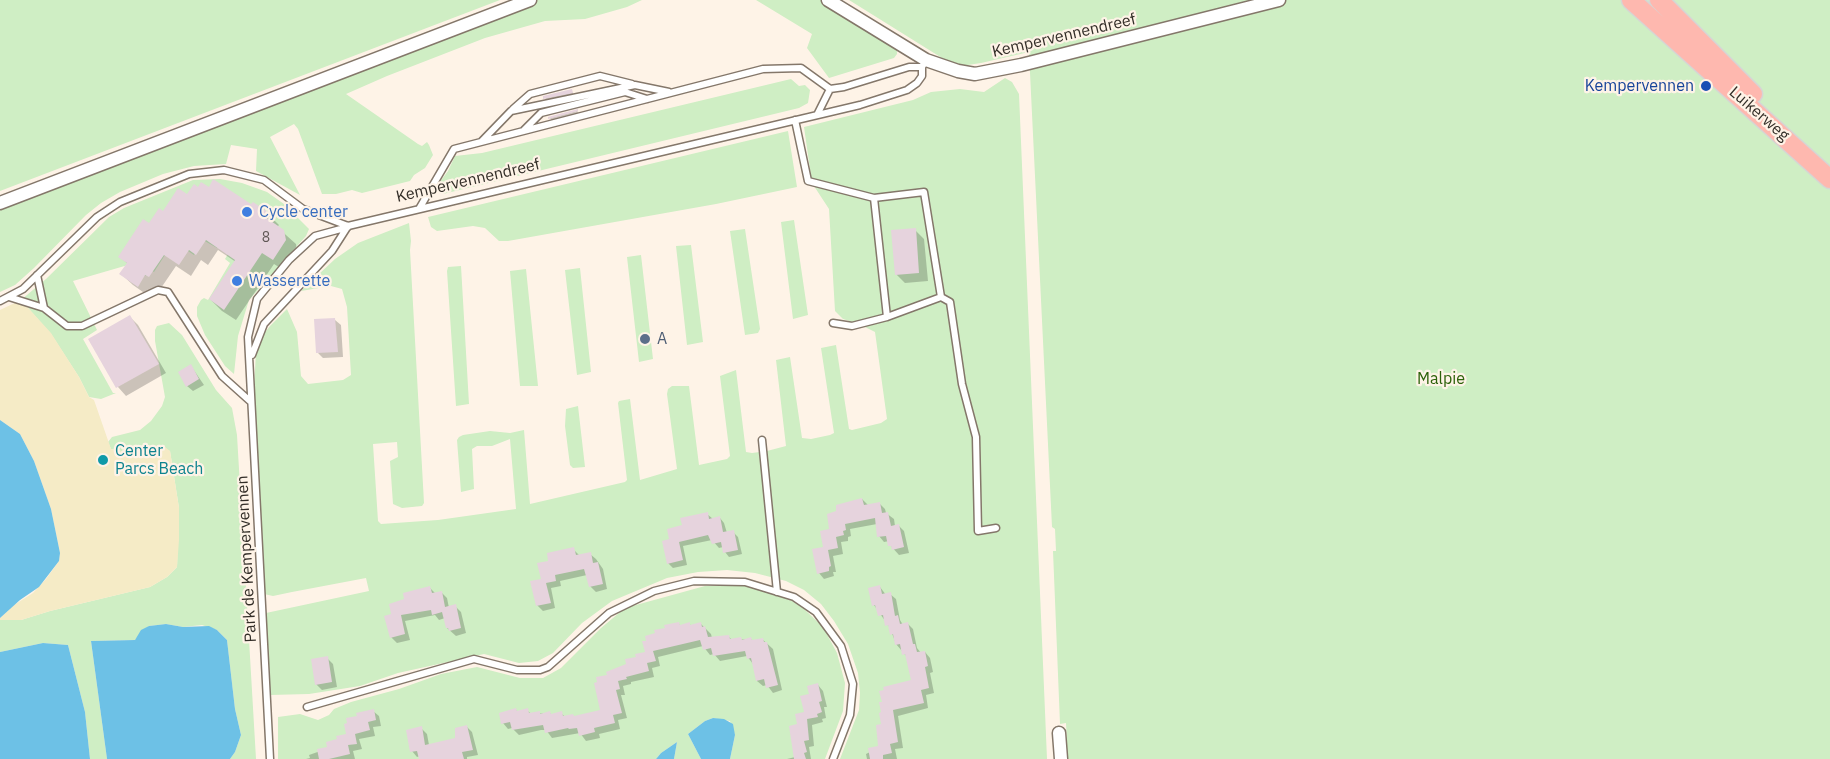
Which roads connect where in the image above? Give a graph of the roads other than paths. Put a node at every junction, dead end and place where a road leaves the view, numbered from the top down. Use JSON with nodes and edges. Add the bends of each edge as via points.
{"nodes":[{"id":1,"x":530,"y":0,"type":"edge"},
{"id":2,"x":828,"y":0,"type":"edge"},
{"id":3,"x":1279,"y":0,"type":"edge"},
{"id":4,"x":1631,"y":0,"type":"edge"},
{"id":5,"x":1659,"y":0,"type":"edge"},
{"id":6,"x":924,"y":64,"type":"junction"},
{"id":7,"x":635,"y":85,"type":"junction"},
{"id":8,"x":830,"y":89,"type":"junction"},
{"id":9,"x":672,"y":92,"type":"junction"},
{"id":10,"x":648,"y":99,"type":"junction"},
{"id":11,"x":511,"y":111,"type":"junction"},
{"id":12,"x":818,"y":114,"type":"junction"},
{"id":13,"x":795,"y":120,"type":"junction"},
{"id":14,"x":522,"y":131,"type":"junction"},
{"id":15,"x":481,"y":142,"type":"junction"},
{"id":16,"x":1807,"y":156,"type":"junction"},
{"id":17,"x":1830,"y":179,"type":"edge"},
{"id":18,"x":874,"y":198,"type":"junction"},
{"id":19,"x":0,"y":203,"type":"edge"},
{"id":20,"x":419,"y":209,"type":"junction"},
{"id":21,"x":348,"y":226,"type":"junction"},
{"id":22,"x":37,"y":275,"type":"junction"},
{"id":23,"x":9,"y":297,"type":"junction"},
{"id":24,"x":941,"y":297,"type":"junction"},
{"id":25,"x":0,"y":301,"type":"edge"},
{"id":26,"x":44,"y":308,"type":"junction"},
{"id":27,"x":887,"y":318,"type":"junction"},
{"id":28,"x":833,"y":323,"type":"dead end"},
{"id":29,"x":250,"y":358,"type":"junction"},
{"id":30,"x":251,"y":402,"type":"junction"},
{"id":31,"x":762,"y":440,"type":"dead end"},
{"id":32,"x":996,"y":528,"type":"dead end"},
{"id":33,"x":777,"y":592,"type":"junction"},
{"id":34,"x":307,"y":707,"type":"dead end"},
{"id":35,"x":1059,"y":733,"type":"dead end"},
{"id":36,"x":270,"y":759,"type":"edge"},
{"id":37,"x":833,"y":759,"type":"edge"},
{"id":38,"x":1061,"y":759,"type":"edge"}],
"edges":[{"from":1,"to":19,"type":"street"},
{"from":2,"to":6,"type":"street","name":"Kempervennendreef"},
{"from":3,"to":6,"type":"street","name":"Kempervennendreef","via":[[975,74]]},
{"from":4,"to":16,"type":"main road","name":"Luikerweg"},
{"from":5,"to":16,"type":"main road","name":"Luikerweg"},
{"from":6,"to":8,"type":"lane"},
{"from":6,"to":12,"type":"lane","name":"Kempervennendreef","via":[[922,76],[907,90]]},
{"from":7,"to":9,"type":"lane"},
{"from":7,"to":11,"type":"lane"},
{"from":7,"to":11,"type":"lane","via":[[600,76],[530,94]]},
{"from":8,"to":9,"type":"lane","via":[[801,68],[791,68],[763,69]]},
{"from":8,"to":12,"type":"lane"},
{"from":9,"to":10,"type":"lane"},
{"from":10,"to":14,"type":"lane"},
{"from":10,"to":14,"type":"lane","via":[[625,92],[541,113]]},
{"from":11,"to":15,"type":"lane"},
{"from":12,"to":13,"type":"lane","name":"Kempervennendreef"},
{"from":13,"to":18,"type":"lane","via":[[807,181]]},
{"from":13,"to":20,"type":"lane","name":"Kempervennendreef"},
{"from":14,"to":15,"type":"lane"},
{"from":15,"to":20,"type":"lane","via":[[454,149]]},
{"from":16,"to":17,"type":"main road","name":"Luikerweg"},
{"from":18,"to":24,"type":"lane","via":[[924,192]]},
{"from":18,"to":27,"type":"lane"},
{"from":20,"to":21,"type":"lane","name":"Kempervennendreef"},
{"from":21,"to":22,"type":"lane","via":[[303,209],[264,180],[224,170],[189,174],[120,202],[97,217]]},
{"from":21,"to":29,"type":"lane","name":"Park de Kempervennen","via":[[332,251],[264,324]]},
{"from":21,"to":29,"type":"lane","name":"Park de Kempervennen","via":[[312,239],[256,299],[248,337]]},
{"from":22,"to":23,"type":"lane"},
{"from":22,"to":26,"type":"lane"},
{"from":23,"to":25,"type":"lane"},
{"from":23,"to":26,"type":"lane"},
{"from":24,"to":27,"type":"lane"},
{"from":24,"to":32,"type":"lane","via":[[950,302],[962,384],[976,437],[978,531]]},
{"from":26,"to":30,"type":"lane","via":[[67,326],[82,326],[158,290],[168,292],[222,376]]},
{"from":27,"to":28,"type":"lane","via":[[852,326]]},
{"from":29,"to":30,"type":"lane","name":"Park de Kempervennen"},
{"from":30,"to":36,"type":"lane","name":"Park de Kempervennen"},
{"from":31,"to":33,"type":"lane"},
{"from":33,"to":34,"type":"lane","via":[[745,582],[694,581],[654,591],[609,613],[548,667],[517,670],[474,660]]},
{"from":33,"to":37,"type":"lane","via":[[794,597],[816,612],[841,646],[853,684],[850,715]]},
{"from":35,"to":38,"type":"street"}]}
